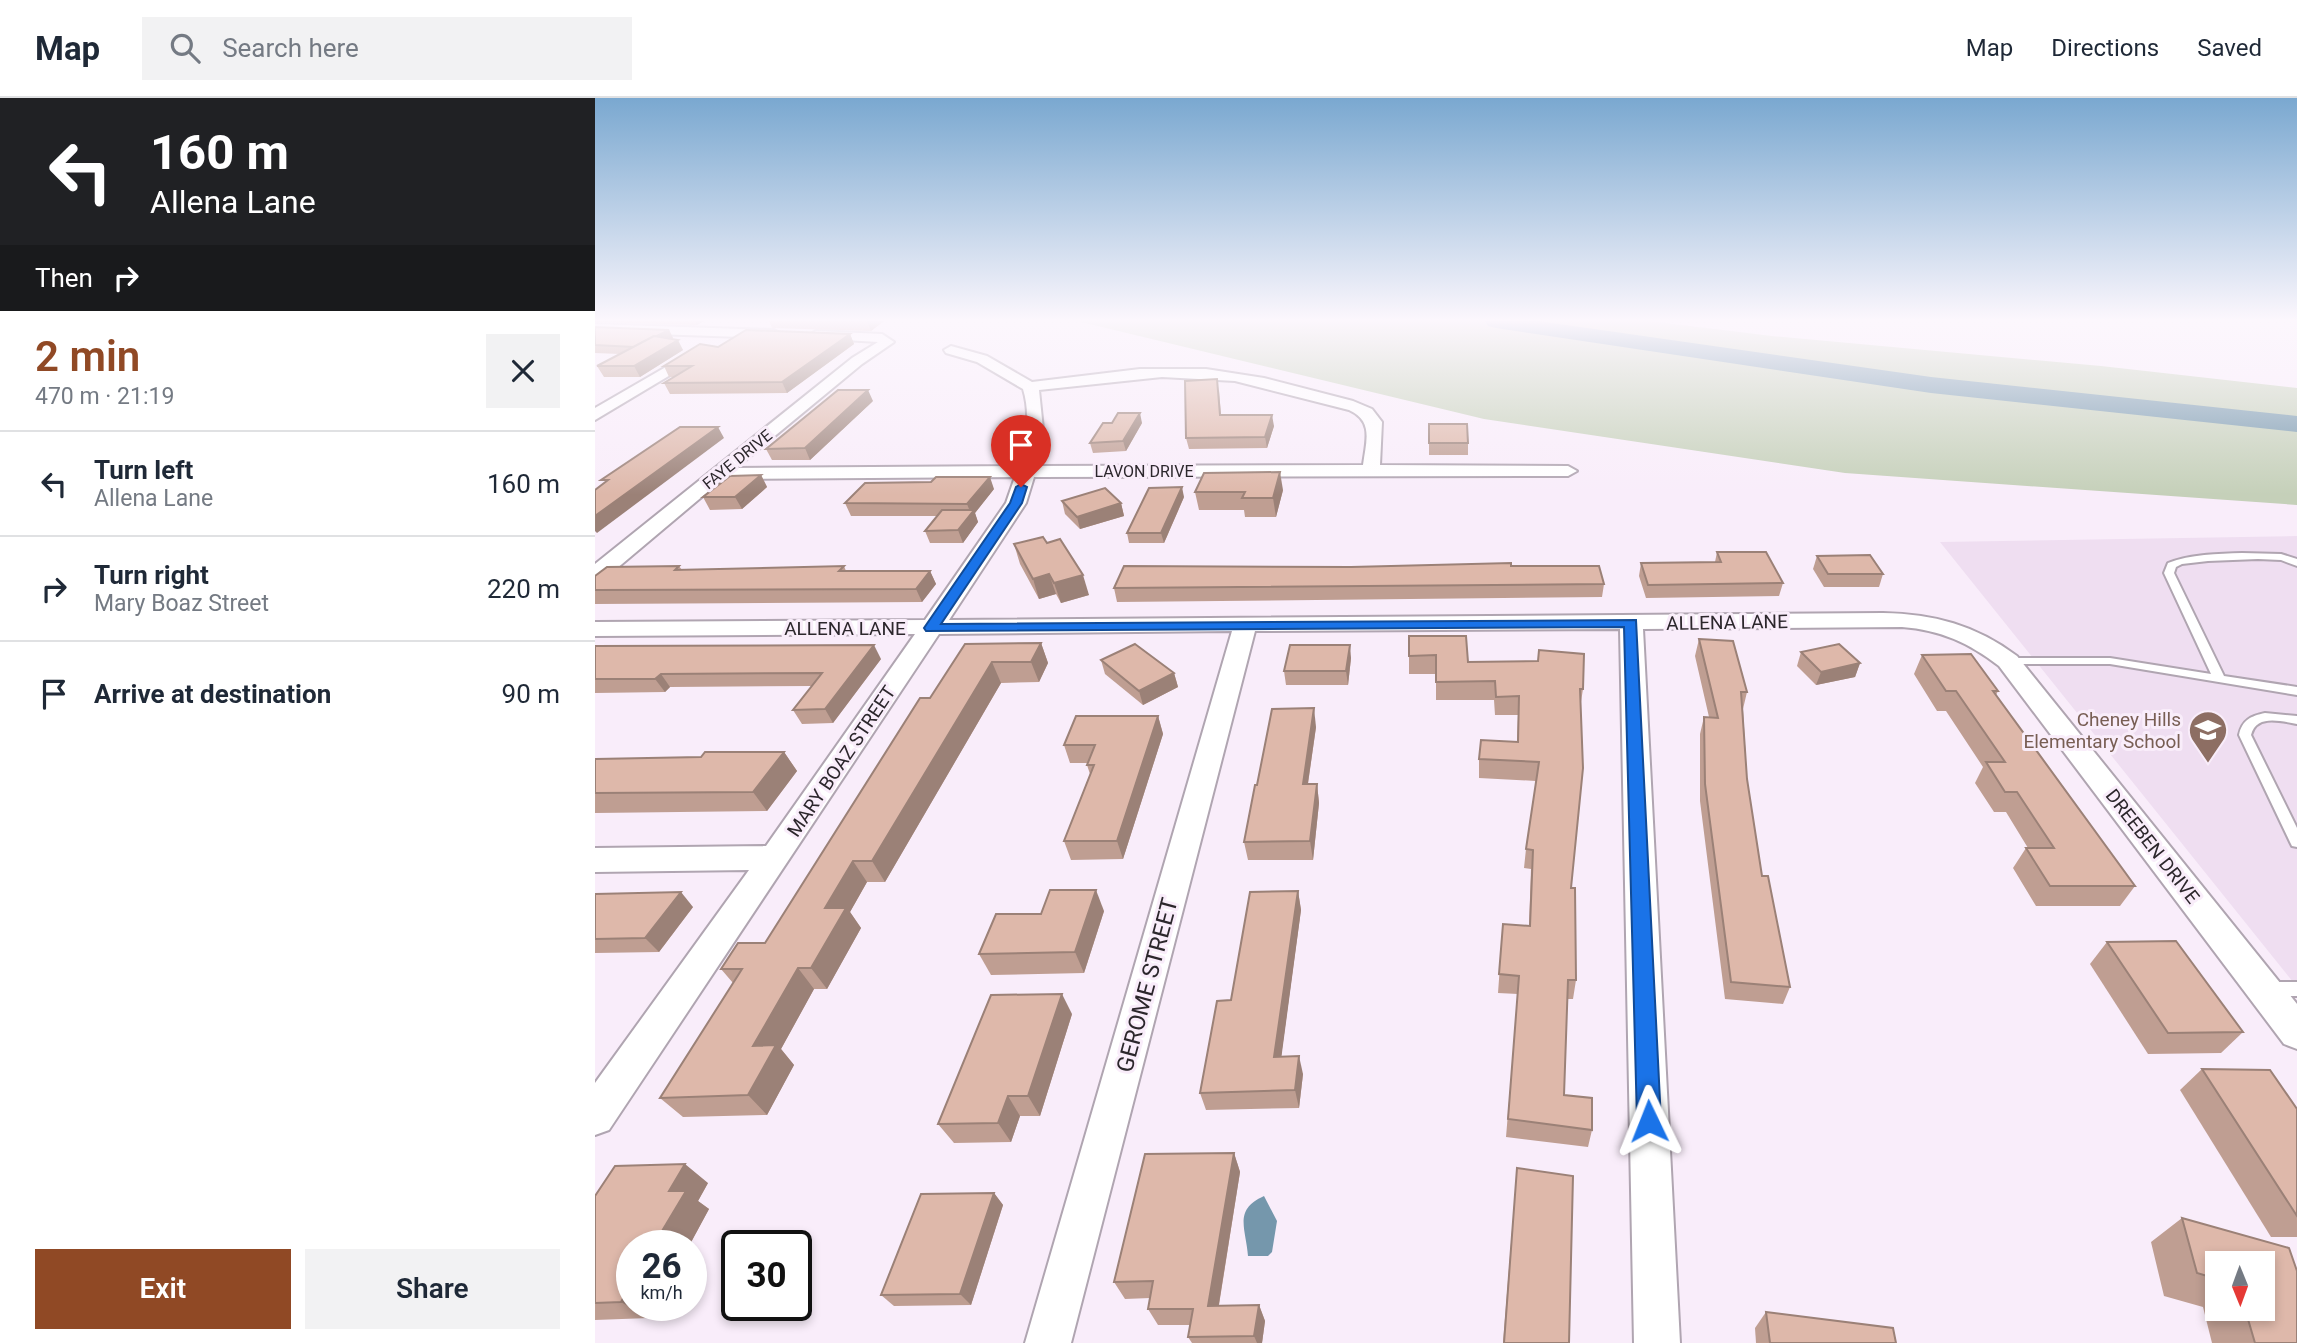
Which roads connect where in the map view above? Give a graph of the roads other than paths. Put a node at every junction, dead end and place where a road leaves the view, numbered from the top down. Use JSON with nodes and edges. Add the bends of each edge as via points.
{"nodes":[{"id":1,"x":653,"y":379,"type":"edge"},
{"id":2,"x":835,"y":379,"type":"edge"},
{"id":3,"x":1016,"y":379,"type":"edge"},
{"id":4,"x":1099,"y":379,"type":"edge"},
{"id":5,"x":1247,"y":379,"type":"edge"},
{"id":6,"x":1030,"y":387,"type":"junction"},
{"id":7,"x":595,"y":415,"type":"edge"},
{"id":8,"x":1371,"y":470,"type":"junction"},
{"id":9,"x":1027,"y":471,"type":"junction"},
{"id":10,"x":1568,"y":471,"type":"dead end"},
{"id":11,"x":719,"y":474,"type":"junction"},
{"id":12,"x":2297,"y":556,"type":"edge"},
{"id":13,"x":2281,"y":557,"type":"junction"},
{"id":14,"x":2297,"y":563,"type":"edge"},
{"id":15,"x":595,"y":575,"type":"edge"},
{"id":16,"x":1631,"y":623,"type":"junction"},
{"id":17,"x":1245,"y":626,"type":"junction"},
{"id":18,"x":931,"y":628,"type":"junction"},
{"id":19,"x":595,"y":629,"type":"edge"},
{"id":20,"x":2008,"y":661,"type":"junction"},
{"id":21,"x":2219,"y":678,"type":"junction"},
{"id":22,"x":2297,"y":691,"type":"edge"},
{"id":23,"x":2297,"y":720,"type":"edge"},
{"id":24,"x":2297,"y":842,"type":"edge"},
{"id":25,"x":775,"y":858,"type":"junction"},
{"id":26,"x":595,"y":860,"type":"edge"},
{"id":27,"x":2263,"y":989,"type":"junction"},
{"id":28,"x":2297,"y":989,"type":"edge"},
{"id":29,"x":2297,"y":1032,"type":"edge"},
{"id":30,"x":595,"y":1116,"type":"edge"},
{"id":31,"x":1048,"y":1343,"type":"edge"},
{"id":32,"x":1657,"y":1343,"type":"edge"}],
"edges":[{"from":1,"to":7,"type":"street"},
{"from":2,"to":11,"type":"street","name":"FAYE DRIVE"},
{"from":3,"to":6,"type":"street"},
{"from":4,"to":6,"type":"street"},
{"from":5,"to":8,"type":"street","via":[[1355,407],[1371,418]]},
{"from":6,"to":9,"type":"street","name":"MARY BOAZ STREET","via":[[1034,425]]},
{"from":8,"to":9,"type":"street","name":"LAVON DRIVE"},
{"from":8,"to":10,"type":"street","name":"LAVON DRIVE"},
{"from":9,"to":11,"type":"street","name":"LAVON DRIVE"},
{"from":9,"to":18,"type":"street","name":"MARY BOAZ STREET","via":[[1016,503]]},
{"from":11,"to":15,"type":"street","name":"FAYE DRIVE"},
{"from":12,"to":13,"type":"lane"},
{"from":13,"to":14,"type":"lane"},
{"from":13,"to":21,"type":"lane","via":[[2179,560],[2171,565],[2169,573]]},
{"from":16,"to":17,"type":"street","name":"ALLENA LANE"},
{"from":16,"to":20,"type":"street","name":"ALLENA LANE","via":[[1912,620],[1964,631]]},
{"from":16,"to":32,"type":"street"},
{"from":17,"to":18,"type":"street","name":"ALLENA LANE"},
{"from":17,"to":31,"type":"street","name":"GEROME STREET"},
{"from":18,"to":19,"type":"street","name":"ALLENA LANE"},
{"from":18,"to":25,"type":"street","name":"MARY BOAZ STREET"},
{"from":20,"to":21,"type":"lane","via":[[2110,662]]},
{"from":20,"to":27,"type":"street","name":"DREEBEN DRIVE"},
{"from":21,"to":22,"type":"lane"},
{"from":23,"to":24,"type":"lane","via":[[2265,717],[2251,721],[2245,735]]},
{"from":25,"to":26,"type":"street"},
{"from":25,"to":30,"type":"street","name":"MARY BOAZ STREET"},
{"from":27,"to":28,"type":"lane"},
{"from":27,"to":29,"type":"street","name":"DREEBEN DRIVE"}]}
